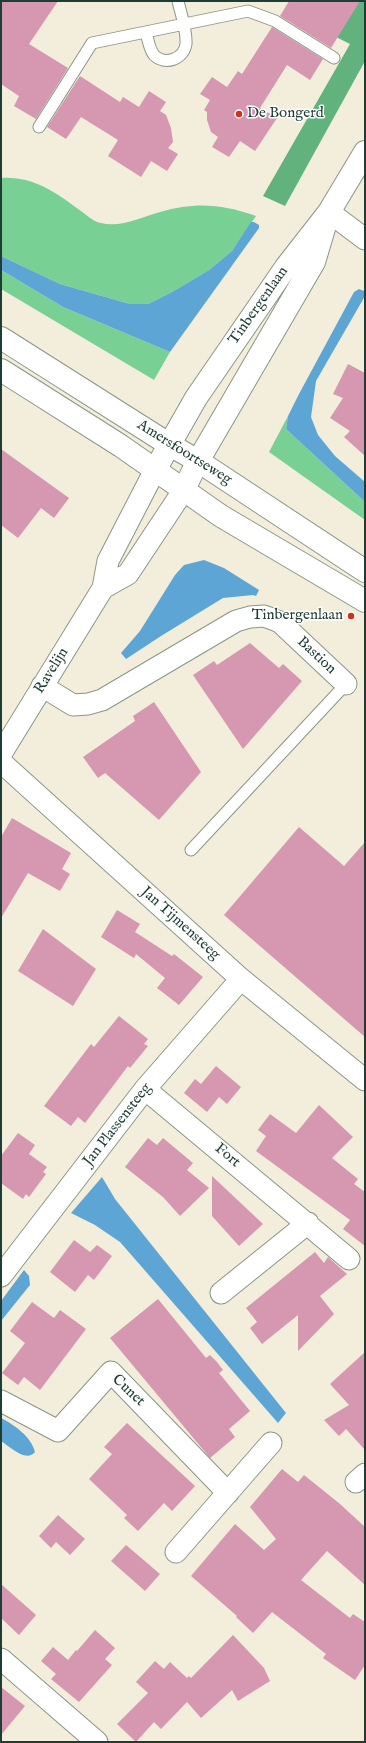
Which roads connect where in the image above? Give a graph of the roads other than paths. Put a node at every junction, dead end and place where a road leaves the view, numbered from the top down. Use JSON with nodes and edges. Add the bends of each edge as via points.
{"nodes":[{"id":1,"x":178,"y":1,"type":"edge"},
{"id":2,"x":183,"y":24,"type":"junction"},
{"id":3,"x":146,"y":32,"type":"junction"},
{"id":4,"x":334,"y":58,"type":"dead end"},
{"id":5,"x":39,"y":127,"type":"dead end"},
{"id":6,"x":365,"y":152,"type":"edge"},
{"id":7,"x":329,"y":212,"type":"junction"},
{"id":8,"x":365,"y":239,"type":"edge"},
{"id":9,"x":1,"y":338,"type":"edge"},
{"id":10,"x":1,"y":370,"type":"edge"},
{"id":11,"x":170,"y":445,"type":"junction"},
{"id":12,"x":198,"y":461,"type":"junction"},
{"id":13,"x":155,"y":470,"type":"junction"},
{"id":14,"x":183,"y":491,"type":"junction"},
{"id":15,"x":365,"y":571,"type":"edge"},
{"id":16,"x":103,"y":588,"type":"junction"},
{"id":17,"x":365,"y":600,"type":"edge"},
{"id":18,"x":346,"y":684,"type":"joint"},
{"id":19,"x":42,"y":686,"type":"junction"},
{"id":20,"x":1,"y":754,"type":"edge"},
{"id":21,"x":1,"y":762,"type":"edge"},
{"id":22,"x":191,"y":850,"type":"dead end"},
{"id":23,"x":241,"y":979,"type":"junction"},
{"id":24,"x":365,"y":1080,"type":"edge"},
{"id":25,"x":146,"y":1089,"type":"junction"},
{"id":26,"x":308,"y":1224,"type":"junction"},
{"id":27,"x":349,"y":1259,"type":"dead end"},
{"id":28,"x":1,"y":1276,"type":"edge"},
{"id":29,"x":221,"y":1293,"type":"dead end"},
{"id":30,"x":1,"y":1401,"type":"edge"},
{"id":31,"x":271,"y":1443,"type":"dead end"},
{"id":32,"x":228,"y":1493,"type":"junction"},
{"id":33,"x":176,"y":1552,"type":"dead end"},
{"id":34,"x":1,"y":1660,"type":"edge"},
{"id":35,"x":97,"y":1742,"type":"edge"}],
"edges":[{"from":1,"to":2,"type":"lane"},
{"from":2,"to":3,"type":"lane"},
{"from":2,"to":3,"type":"lane","via":[[186,44],[184,51],[173,60],[160,59],[154,55]]},
{"from":2,"to":4,"type":"lane","via":[[248,11],[275,21]]},
{"from":3,"to":5,"type":"lane","via":[[92,43]]},
{"from":6,"to":7,"type":"main road","name":"Tinbergenlaan"},
{"from":7,"to":8,"type":"street"},
{"from":7,"to":11,"type":"main road","name":"Tinbergenlaan","via":[[286,266],[196,398]]},
{"from":7,"to":12,"type":"main road","name":"Tinbergenlaan","via":[[314,262]]},
{"from":9,"to":11,"type":"main road","name":"Amersfoortseweg"},
{"from":10,"to":13,"type":"main road","name":"Amersfoortseweg"},
{"from":11,"to":12,"type":"main road","name":"Amersfoortseweg"},
{"from":11,"to":13,"type":"main road","name":"Tinbergenlaan"},
{"from":12,"to":14,"type":"main road","name":"Tinbergenlaan"},
{"from":12,"to":15,"type":"main road","name":"Amersfoortseweg"},
{"from":13,"to":14,"type":"main road","name":"Amersfoortseweg"},
{"from":13,"to":16,"type":"street","name":"Ravelijn","via":[[108,561]]},
{"from":14,"to":16,"type":"street","name":"Ravelijn","via":[[128,574]]},
{"from":14,"to":17,"type":"main road","name":"Amersfoortseweg"},
{"from":16,"to":19,"type":"street","name":"Ravelijn"},
{"from":18,"to":19,"type":"street","name":"Bastion","via":[[280,622],[264,616],[236,621],[102,700],[73,705]]},
{"from":18,"to":22,"type":"lane","name":"Bastion"},
{"from":19,"to":20,"type":"street","name":"Ravelijn"},
{"from":21,"to":23,"type":"street","name":"Jan Tijmensteeg"},
{"from":23,"to":24,"type":"street","name":"Jan Tijmensteeg"},
{"from":23,"to":25,"type":"street","name":"Jan Plassensteeg"},
{"from":25,"to":26,"type":"street","name":"Fort"},
{"from":25,"to":28,"type":"street","name":"Jan Plassensteeg"},
{"from":26,"to":27,"type":"street","name":"Fort"},
{"from":26,"to":29,"type":"street"},
{"from":30,"to":32,"type":"street","name":"Cunet","via":[[58,1432],[111,1372]]},
{"from":31,"to":32,"type":"street"},
{"from":32,"to":33,"type":"street"},
{"from":34,"to":35,"type":"street"}]}
